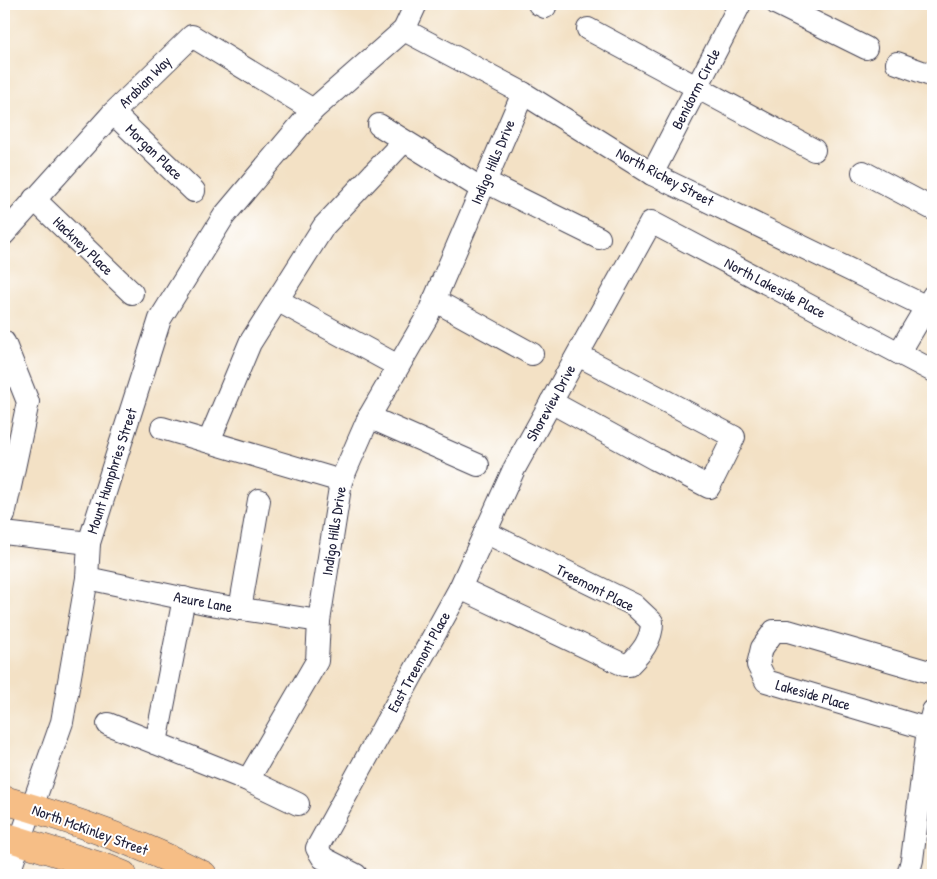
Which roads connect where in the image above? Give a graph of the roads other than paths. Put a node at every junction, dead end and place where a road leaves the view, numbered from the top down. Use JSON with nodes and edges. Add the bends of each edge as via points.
{"nodes":[{"id":1,"x":414,"y":4,"type":"edge"},
{"id":2,"x":740,"y":4,"type":"edge"},
{"id":3,"x":777,"y":4,"type":"edge"},
{"id":4,"x":404,"y":30,"type":"junction"},
{"id":5,"x":588,"y":30,"type":"dead end"},
{"id":6,"x":866,"y":48,"type":"dead end"},
{"id":7,"x":897,"y":63,"type":"dead end"},
{"id":8,"x":933,"y":76,"type":"edge"},
{"id":9,"x":697,"y":88,"type":"junction"},
{"id":10,"x":523,"y":93,"type":"junction"},
{"id":11,"x":313,"y":110,"type":"junction"},
{"id":12,"x":113,"y":113,"type":"junction"},
{"id":13,"x":379,"y":125,"type":"dead end"},
{"id":14,"x":404,"y":141,"type":"junction"},
{"id":15,"x":814,"y":150,"type":"dead end"},
{"id":16,"x":863,"y":172,"type":"dead end"},
{"id":17,"x":652,"y":174,"type":"junction"},
{"id":18,"x":484,"y":185,"type":"junction"},
{"id":19,"x":194,"y":191,"type":"dead end"},
{"id":20,"x":34,"y":199,"type":"junction"},
{"id":21,"x":933,"y":208,"type":"edge"},
{"id":22,"x":651,"y":222,"type":"joint"},
{"id":23,"x":4,"y":234,"type":"edge"},
{"id":24,"x":599,"y":238,"type":"dead end"},
{"id":25,"x":132,"y":293,"type":"dead end"},
{"id":26,"x":277,"y":300,"type":"junction"},
{"id":27,"x":434,"y":300,"type":"junction"},
{"id":28,"x":931,"y":305,"type":"edge"},
{"id":29,"x":4,"y":342,"type":"edge"},
{"id":30,"x":900,"y":353,"type":"junction"},
{"id":31,"x":532,"y":354,"type":"dead end"},
{"id":32,"x":578,"y":355,"type":"junction"},
{"id":33,"x":398,"y":366,"type":"junction"},
{"id":34,"x":933,"y":371,"type":"edge"},
{"id":35,"x":551,"y":402,"type":"junction"},
{"id":36,"x":369,"y":417,"type":"junction"},
{"id":37,"x":162,"y":428,"type":"dead end"},
{"id":38,"x":209,"y":441,"type":"junction"},
{"id":39,"x":478,"y":465,"type":"dead end"},
{"id":40,"x":341,"y":481,"type":"junction"},
{"id":41,"x":259,"y":500,"type":"dead end"},
{"id":42,"x":4,"y":515,"type":"edge"},
{"id":43,"x":485,"y":532,"type":"junction"},
{"id":44,"x":4,"y":533,"type":"edge"},
{"id":45,"x":89,"y":543,"type":"junction"},
{"id":46,"x":87,"y":578,"type":"junction"},
{"id":47,"x":460,"y":588,"type":"junction"},
{"id":48,"x":184,"y":598,"type":"junction"},
{"id":49,"x":240,"y":609,"type":"junction"},
{"id":50,"x":319,"y":621,"type":"junction"},
{"id":51,"x":933,"y":673,"type":"edge"},
{"id":52,"x":931,"y":720,"type":"edge"},
{"id":53,"x":108,"y":724,"type":"dead end"},
{"id":54,"x":156,"y":743,"type":"junction"},
{"id":55,"x":248,"y":780,"type":"junction"},
{"id":56,"x":4,"y":800,"type":"edge"},
{"id":57,"x":298,"y":804,"type":"dead end"},
{"id":58,"x":31,"y":808,"type":"junction"},
{"id":59,"x":12,"y":838,"type":"edge"},
{"id":60,"x":8,"y":875,"type":"edge"},
{"id":61,"x":123,"y":875,"type":"edge"},
{"id":62,"x":203,"y":875,"type":"edge"},
{"id":63,"x":356,"y":875,"type":"edge"},
{"id":64,"x":908,"y":875,"type":"edge"}],
"edges":[{"from":1,"to":4,"type":"street"},
{"from":2,"to":9,"type":"street","name":"Benidorm Circle"},
{"from":3,"to":6,"type":"street"},
{"from":4,"to":10,"type":"street","name":"North Richey Street"},
{"from":4,"to":11,"type":"street","name":"Mount Humphries Street"},
{"from":5,"to":9,"type":"street"},
{"from":7,"to":8,"type":"street"},
{"from":9,"to":15,"type":"street"},
{"from":9,"to":17,"type":"street","name":"Benidorm Circle"},
{"from":10,"to":17,"type":"street","name":"North Richey Street"},
{"from":10,"to":18,"type":"street","name":"Indigo Hills Drive"},
{"from":11,"to":12,"type":"street","name":"Arabian Way","via":[[192,36]]},
{"from":11,"to":45,"type":"street","name":"Mount Humphries Street","via":[[224,216],[160,319]]},
{"from":12,"to":19,"type":"street","name":"Morgan Place"},
{"from":12,"to":20,"type":"street","name":"Arabian Way"},
{"from":13,"to":14,"type":"street"},
{"from":14,"to":18,"type":"street"},
{"from":14,"to":26,"type":"street","via":[[324,226]]},
{"from":16,"to":21,"type":"street"},
{"from":17,"to":28,"type":"street","name":"North Richey Street"},
{"from":18,"to":24,"type":"street"},
{"from":18,"to":27,"type":"street","name":"Indigo Hills Drive"},
{"from":20,"to":23,"type":"street","name":"Arabian Way"},
{"from":20,"to":25,"type":"street","name":"Hackney Place"},
{"from":22,"to":30,"type":"street","name":"North Lakeside Place"},
{"from":22,"to":32,"type":"street","name":"Shoreview Drive"},
{"from":26,"to":33,"type":"street"},
{"from":26,"to":38,"type":"street","via":[[250,343]]},
{"from":27,"to":31,"type":"street"},
{"from":27,"to":33,"type":"street","name":"Indigo Hills Drive"},
{"from":28,"to":30,"type":"street"},
{"from":29,"to":42,"type":"street","via":[[28,402]]},
{"from":30,"to":34,"type":"street","name":"North Lakeside Place"},
{"from":32,"to":35,"type":"street","name":"Shoreview Drive"},
{"from":32,"to":35,"type":"street","via":[[734,437],[709,487]]},
{"from":33,"to":36,"type":"street","name":"Indigo Hills Drive"},
{"from":35,"to":43,"type":"street","name":"Shoreview Drive","via":[[514,469]]},
{"from":36,"to":39,"type":"street"},
{"from":36,"to":40,"type":"street","name":"Indigo Hills Drive"},
{"from":37,"to":38,"type":"street"},
{"from":38,"to":40,"type":"street"},
{"from":40,"to":50,"type":"street","name":"Indigo Hills Drive"},
{"from":41,"to":49,"type":"street"},
{"from":43,"to":47,"type":"street","name":"Shoreview Drive"},
{"from":43,"to":47,"type":"street","name":"Treemont Place","via":[[634,606],[652,622],[652,633],[642,653],[630,665],[624,665]]},
{"from":44,"to":45,"type":"street"},
{"from":45,"to":46,"type":"street","name":"Mount Humphries Street"},
{"from":46,"to":48,"type":"street","name":"Azure Lane"},
{"from":46,"to":58,"type":"street","name":"Mount Humphries Street","via":[[62,722]]},
{"from":47,"to":63,"type":"street","name":"East Treemont Place","via":[[317,848],[323,858]]},
{"from":48,"to":49,"type":"street","name":"Azure Lane"},
{"from":48,"to":54,"type":"street"},
{"from":49,"to":50,"type":"street","name":"Azure Lane"},
{"from":50,"to":55,"type":"street","name":"Indigo Hills Drive","via":[[316,661]]},
{"from":51,"to":52,"type":"street","name":"Lakeside Place","via":[[788,631],[774,631],[762,648],[758,665],[766,681]]},
{"from":52,"to":64,"type":"street","name":"Lakeside Place"},
{"from":53,"to":54,"type":"street"},
{"from":54,"to":55,"type":"street"},
{"from":55,"to":57,"type":"street"},
{"from":56,"to":58,"type":"main road","name":"North McKinley Street"},
{"from":58,"to":59,"type":"street","name":"Mount Humphries Street"},
{"from":58,"to":62,"type":"main road","name":"North McKinley Street","via":[[128,842]]},
{"from":59,"to":60,"type":"street","name":"Mount Humphries Street"},
{"from":59,"to":61,"type":"main road","name":"North McKinley Street"}]}
